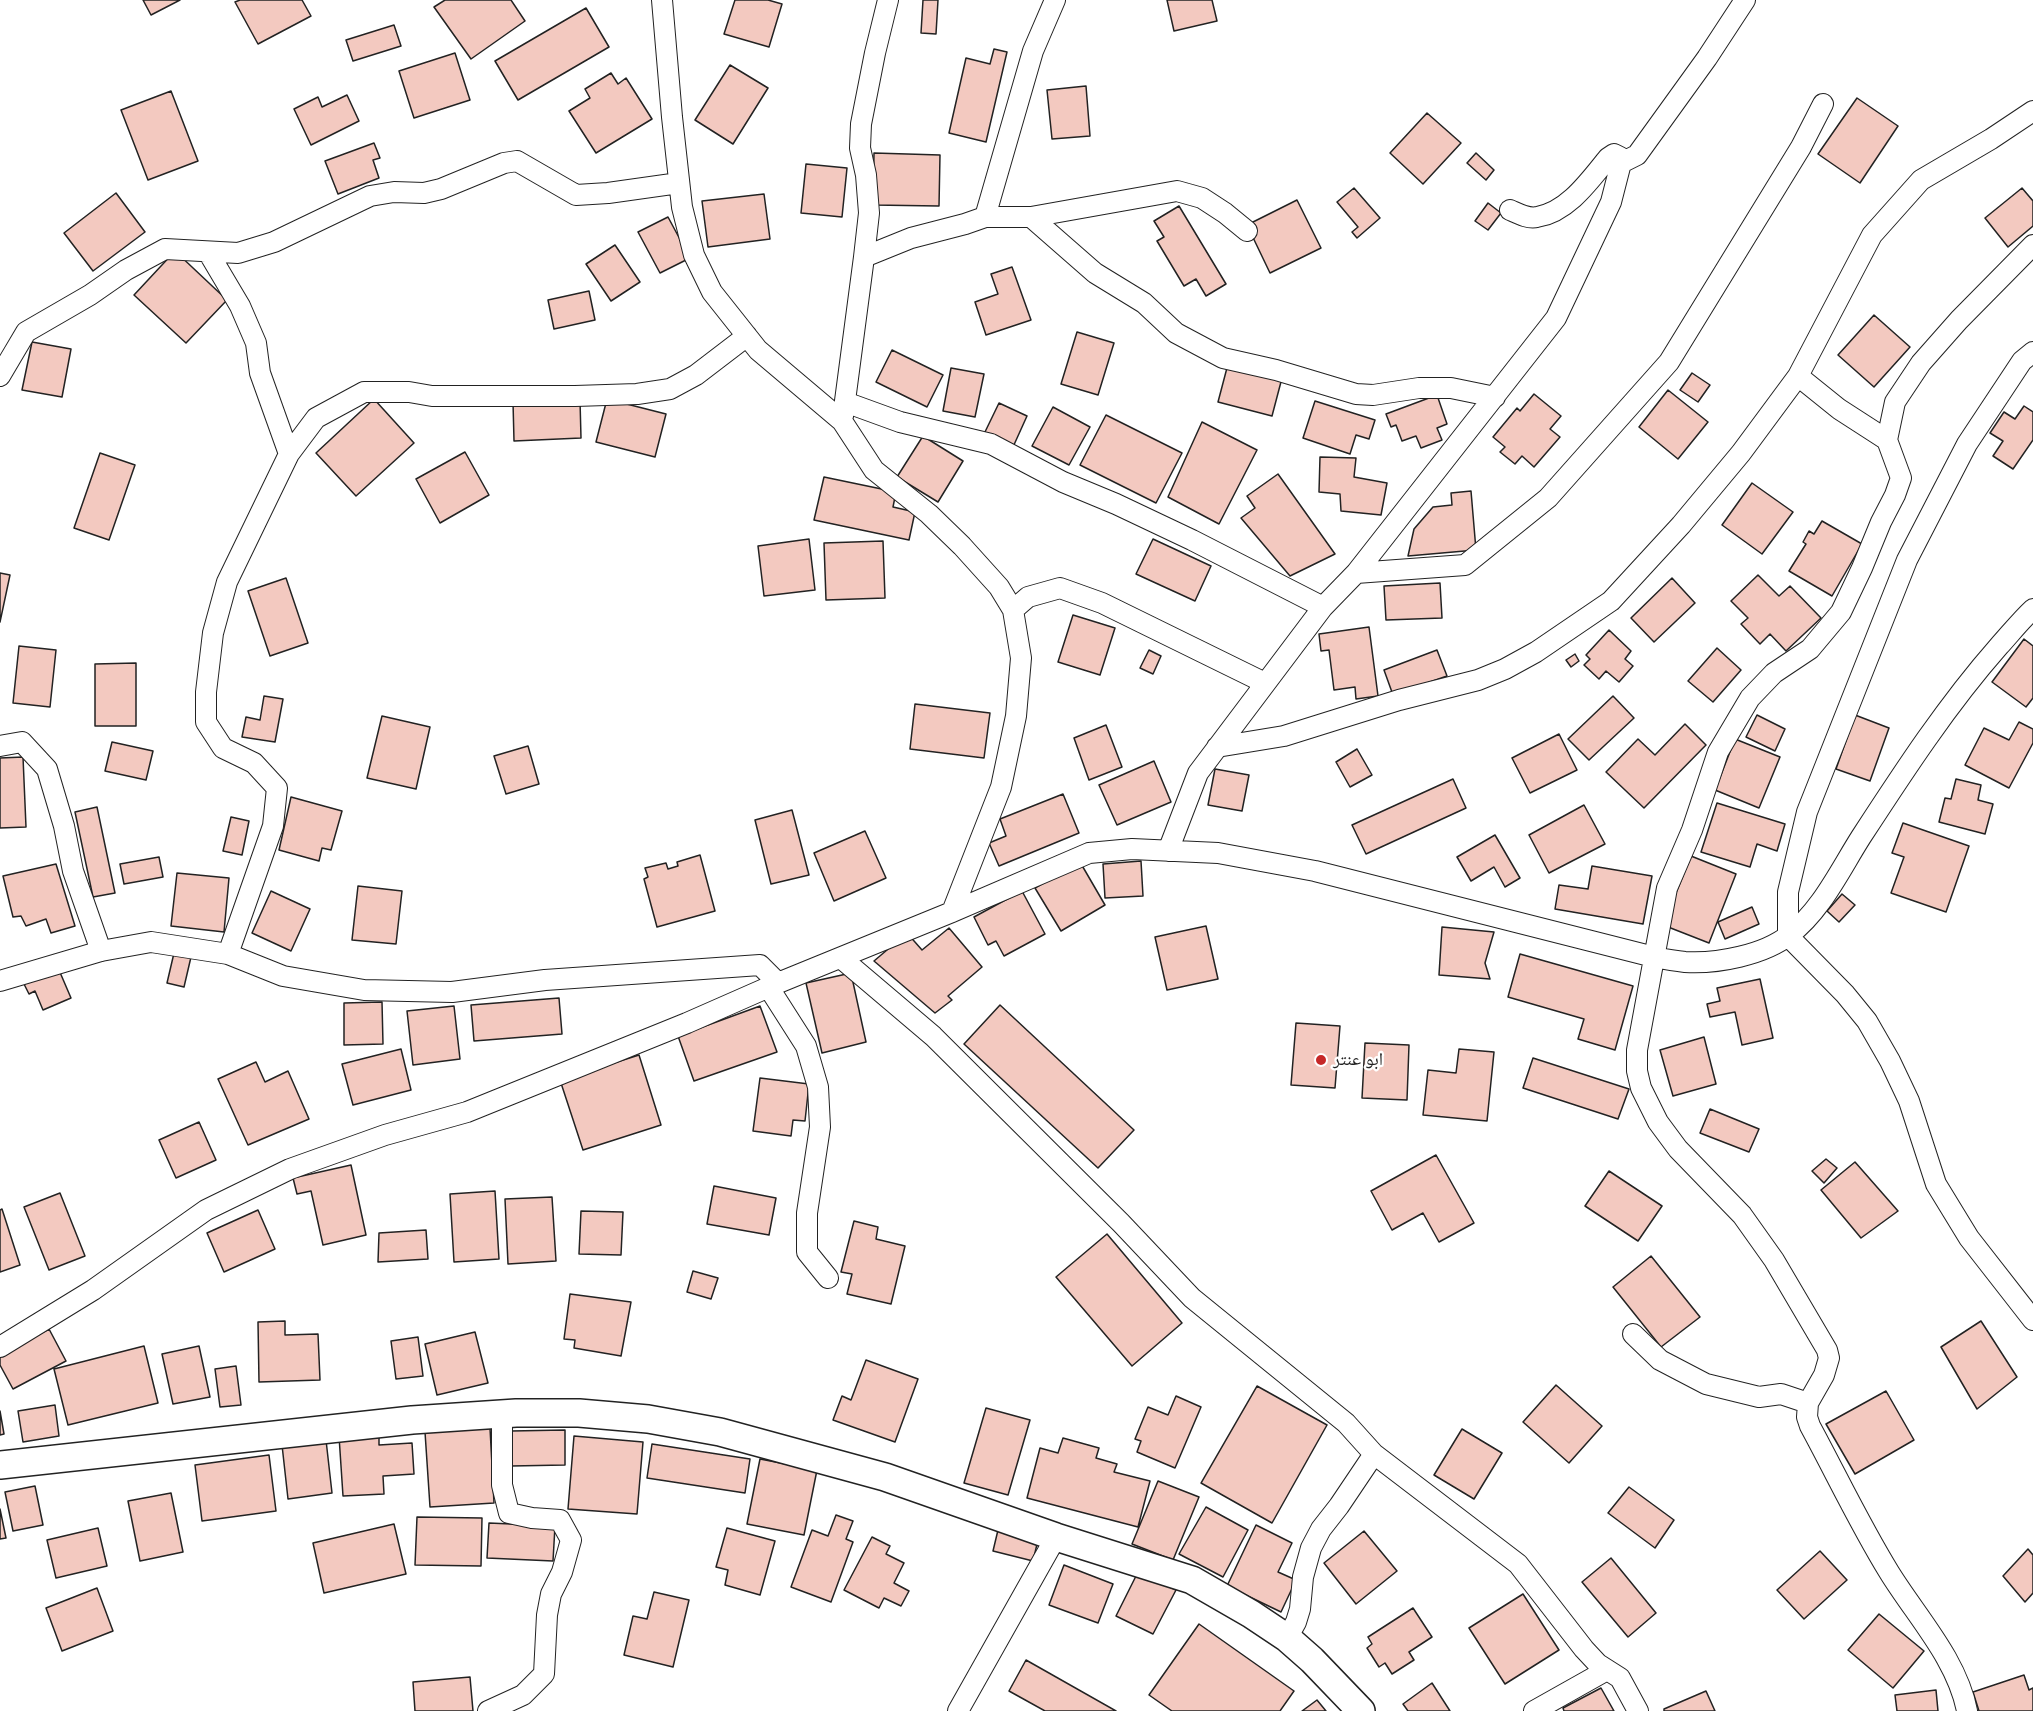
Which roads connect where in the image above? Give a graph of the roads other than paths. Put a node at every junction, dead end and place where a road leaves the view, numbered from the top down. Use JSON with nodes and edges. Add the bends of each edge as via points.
{"nodes":[{"id":1,"x":662,"y":0,"type":"edge"},
{"id":2,"x":888,"y":0,"type":"edge"},
{"id":3,"x":1055,"y":0,"type":"edge"},
{"id":4,"x":1745,"y":0,"type":"edge"},
{"id":5,"x":1823,"y":104,"type":"dead end"},
{"id":6,"x":2033,"y":111,"type":"edge"},
{"id":7,"x":1621,"y":163,"type":"junction"},
{"id":8,"x":679,"y":183,"type":"junction"},
{"id":9,"x":1510,"y":210,"type":"dead end"},
{"id":10,"x":985,"y":217,"type":"junction"},
{"id":11,"x":1031,"y":217,"type":"junction"},
{"id":12,"x":1247,"y":231,"type":"dead end"},
{"id":13,"x":2033,"y":244,"type":"edge"},
{"id":14,"x":208,"y":252,"type":"junction"},
{"id":15,"x":864,"y":257,"type":"junction"},
{"id":16,"x":747,"y":336,"type":"junction"},
{"id":17,"x":2033,"y":352,"type":"edge"},
{"id":18,"x":0,"y":376,"type":"edge"},
{"id":19,"x":1798,"y":376,"type":"junction"},
{"id":20,"x":1495,"y":397,"type":"junction"},
{"id":21,"x":843,"y":412,"type":"junction"},
{"id":22,"x":1887,"y":440,"type":"junction"},
{"id":23,"x":289,"y":454,"type":"junction"},
{"id":24,"x":1356,"y":573,"type":"junction"},
{"id":25,"x":1323,"y":607,"type":"junction"},
{"id":26,"x":2033,"y":609,"type":"edge"},
{"id":27,"x":1013,"y":610,"type":"junction"},
{"id":28,"x":1265,"y":683,"type":"junction"},
{"id":29,"x":0,"y":746,"type":"edge"},
{"id":30,"x":1217,"y":747,"type":"junction"},
{"id":31,"x":1167,"y":850,"type":"junction"},
{"id":32,"x":952,"y":912,"type":"junction"},
{"id":33,"x":1788,"y":936,"type":"junction"},
{"id":34,"x":101,"y":951,"type":"junction"},
{"id":35,"x":228,"y":954,"type":"junction"},
{"id":36,"x":1654,"y":957,"type":"junction"},
{"id":37,"x":841,"y":958,"type":"junction"},
{"id":38,"x":0,"y":981,"type":"edge"},
{"id":39,"x":773,"y":985,"type":"junction"},
{"id":40,"x":828,"y":1278,"type":"dead end"},
{"id":41,"x":2033,"y":1320,"type":"edge"},
{"id":42,"x":1633,"y":1334,"type":"dead end"},
{"id":43,"x":0,"y":1347,"type":"edge"},
{"id":44,"x":1808,"y":1403,"type":"junction"},
{"id":45,"x":502,"y":1414,"type":"junction"},
{"id":46,"x":1374,"y":1454,"type":"junction"},
{"id":47,"x":0,"y":1465,"type":"edge"},
{"id":48,"x":1056,"y":1537,"type":"junction"},
{"id":49,"x":1287,"y":1638,"type":"junction"},
{"id":50,"x":1607,"y":1670,"type":"junction"},
{"id":51,"x":488,"y":1711,"type":"edge"},
{"id":52,"x":958,"y":1711,"type":"edge"},
{"id":53,"x":1361,"y":1711,"type":"edge"},
{"id":54,"x":1534,"y":1711,"type":"edge"},
{"id":55,"x":1638,"y":1711,"type":"edge"},
{"id":56,"x":1967,"y":1711,"type":"edge"}],
"edges":[{"from":1,"to":8,"type":"street"},
{"from":2,"to":15,"type":"street","via":[[861,124],[860,148],[869,213]]},
{"from":3,"to":10,"type":"street","via":[[1033,51]]},
{"from":4,"to":7,"type":"street","via":[[1637,155]]},
{"from":5,"to":24,"type":"street","via":[[1801,147],[1669,362],[1548,498],[1465,565]]},
{"from":6,"to":19,"type":"street","via":[[1921,180],[1872,235]]},
{"from":7,"to":9,"type":"street","via":[[1614,154],[1608,158],[1574,197],[1555,211],[1536,217]]},
{"from":7,"to":20,"type":"street","via":[[1611,202],[1556,318]]},
{"from":8,"to":14,"type":"street","via":[[576,195],[517,161],[441,189],[370,196],[274,242],[238,253]]},
{"from":8,"to":16,"type":"street","via":[[694,255],[712,292]]},
{"from":10,"to":11,"type":"street"},
{"from":10,"to":15,"type":"street","via":[[911,238]]},
{"from":11,"to":12,"type":"street","via":[[1177,191],[1202,198]]},
{"from":11,"to":20,"type":"street","via":[[1095,273],[1144,303],[1176,333],[1223,358],[1356,394],[1451,388]]},
{"from":13,"to":22,"type":"street","via":[[1921,363],[1895,402]]},
{"from":14,"to":18,"type":"street","via":[[165,249],[126,270],[26,332]]},
{"from":14,"to":23,"type":"street","via":[[240,306],[256,343],[260,373]]},
{"from":15,"to":21,"type":"street"},
{"from":16,"to":21,"type":"street","via":[[758,350]]},
{"from":16,"to":23,"type":"street","via":[[696,375],[670,389],[637,394],[432,396],[364,392],[316,418]]},
{"from":17,"to":33,"type":"street","via":[[2022,362],[1967,444],[1907,560],[1807,812],[1788,892]]},
{"from":19,"to":22,"type":"street"},
{"from":19,"to":30,"type":"street","via":[[1741,453],[1611,601],[1536,652],[1478,680],[1284,736]]},
{"from":20,"to":24,"type":"street"},
{"from":21,"to":25,"type":"street","via":[[991,444]]},
{"from":21,"to":27,"type":"street","via":[[874,470],[962,546],[999,587]]},
{"from":22,"to":36,"type":"street","via":[[1901,478],[1895,495],[1841,612],[1810,649],[1774,673],[1750,698],[1718,752],[1692,830],[1667,888]]},
{"from":23,"to":35,"type":"street","via":[[226,582],[213,633],[206,723],[223,748],[254,763],[277,788],[273,826]]},
{"from":24,"to":25,"type":"street"},
{"from":25,"to":28,"type":"street"},
{"from":26,"to":33,"type":"street","via":[[1951,706],[1831,885],[1805,921]]},
{"from":27,"to":28,"type":"street","via":[[1028,597],[1060,588],[1102,603]]},
{"from":27,"to":32,"type":"street","via":[[1021,658],[1012,736],[1001,787]]},
{"from":28,"to":30,"type":"street"},
{"from":29,"to":34,"type":"street","via":[[22,742],[47,769],[73,871]]},
{"from":30,"to":31,"type":"street","via":[[1198,773]]},
{"from":31,"to":32,"type":"street","via":[[1089,853]]},
{"from":31,"to":36,"type":"street","via":[[1218,853],[1315,872]]},
{"from":32,"to":37,"type":"street"},
{"from":33,"to":36,"type":"street","via":[[1746,956],[1687,962]]},
{"from":33,"to":41,"type":"street","via":[[1868,1021],[1909,1101],[1936,1184],[1969,1238]]},
{"from":34,"to":35,"type":"street","via":[[151,942]]},
{"from":34,"to":38,"type":"street"},
{"from":35,"to":39,"type":"street","via":[[283,976],[364,990],[452,992],[545,980],[760,964]]},
{"from":36,"to":44,"type":"street","via":[[1637,1050],[1636,1071],[1641,1088],[1677,1149],[1742,1215],[1824,1343],[1829,1358],[1827,1366]]},
{"from":37,"to":39,"type":"street"},
{"from":37,"to":46,"type":"street","via":[[933,1035],[1192,1298],[1346,1423]]},
{"from":39,"to":40,"type":"street","via":[[806,1046],[818,1087],[820,1127],[807,1213],[807,1252]]},
{"from":39,"to":43,"type":"street","via":[[467,1112],[385,1135],[290,1169],[206,1210],[93,1290]]},
{"from":42,"to":44,"type":"street","via":[[1660,1360],[1706,1384],[1759,1397],[1781,1394]]},
{"from":44,"to":56,"type":"street","via":[[1810,1426],[1889,1573],[1954,1674]]},
{"from":45,"to":47,"type":"street","via":[[412,1420]]},
{"from":45,"to":48,"type":"street","via":[[612,1414],[720,1432],[885,1477]]},
{"from":45,"to":51,"type":"street","via":[[502,1485],[509,1513],[560,1520],[572,1540],[551,1594],[544,1674],[523,1695]]},
{"from":46,"to":49,"type":"street","via":[[1311,1548],[1300,1609]]},
{"from":46,"to":50,"type":"street","via":[[1518,1564],[1579,1644]]},
{"from":48,"to":49,"type":"street","via":[[1192,1580]]},
{"from":48,"to":52,"type":"street"},
{"from":49,"to":53,"type":"street"},
{"from":50,"to":54,"type":"street"},
{"from":50,"to":55,"type":"street","via":[[1620,1678]]}]}
